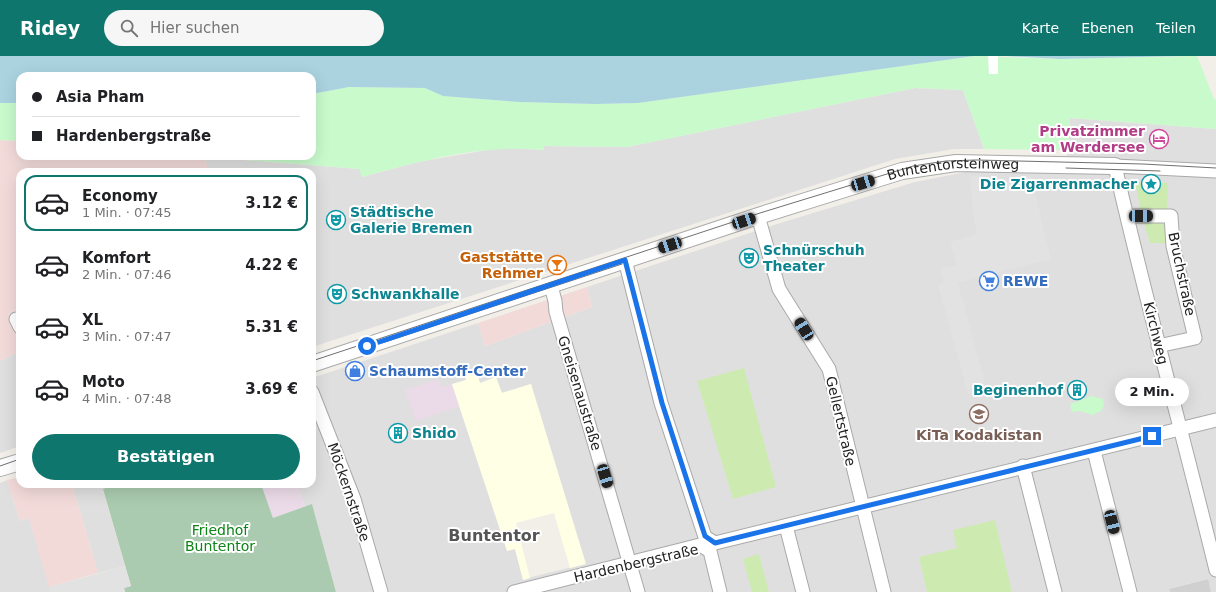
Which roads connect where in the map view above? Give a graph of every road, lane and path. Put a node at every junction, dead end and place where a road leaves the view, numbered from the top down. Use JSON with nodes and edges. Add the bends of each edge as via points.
{"nodes":[{"id":1,"x":1115,"y":166,"type":"junction"},
{"id":2,"x":1216,"y":171,"type":"edge"},
{"id":3,"x":758,"y":216,"type":"junction"},
{"id":4,"x":1128,"y":216,"type":"junction"},
{"id":5,"x":625,"y":260,"type":"junction"},
{"id":6,"x":551,"y":286,"type":"junction"},
{"id":7,"x":1158,"y":346,"type":"junction"},
{"id":8,"x":316,"y":363,"type":"edge"},
{"id":9,"x":316,"y":402,"type":"edge"},
{"id":10,"x":1216,"y":420,"type":"edge"},
{"id":11,"x":1181,"y":429,"type":"junction"},
{"id":12,"x":1094,"y":451,"type":"junction"},
{"id":13,"x":16,"y":463,"type":"edge"},
{"id":14,"x":1023,"y":466,"type":"junction"},
{"id":15,"x":0,"y":468,"type":"edge"},
{"id":16,"x":862,"y":507,"type":"junction"},
{"id":17,"x":786,"y":526,"type":"junction"},
{"id":18,"x":712,"y":547,"type":"junction"},
{"id":19,"x":630,"y":562,"type":"junction"},
{"id":20,"x":1216,"y":570,"type":"edge"},
{"id":21,"x":554,"y":588,"type":"edge"},
{"id":22,"x":381,"y":592,"type":"edge"},
{"id":23,"x":514,"y":592,"type":"edge"},
{"id":24,"x":638,"y":592,"type":"edge"},
{"id":25,"x":720,"y":592,"type":"edge"},
{"id":26,"x":803,"y":592,"type":"edge"},
{"id":27,"x":884,"y":592,"type":"edge"},
{"id":28,"x":1055,"y":592,"type":"edge"},
{"id":29,"x":1130,"y":592,"type":"edge"}],
"edges":[{"from":1,"to":2,"type":"street","name":"Buntentorsteinweg"},
{"from":1,"to":3,"type":"street","name":"Buntentorsteinweg","via":[[980,162],[929,165],[889,174]]},
{"from":1,"to":4,"type":"street","name":"Kirchweg"},
{"from":3,"to":5,"type":"street","name":"Buntentorsteinweg"},
{"from":3,"to":16,"type":"street","name":"Gellertstraße","via":[[779,289],[829,369]]},
{"from":4,"to":7,"type":"street","name":"Kirchweg"},
{"from":4,"to":7,"type":"street","name":"Bruchstraße","via":[[1171,216],[1174,246],[1195,338]]},
{"from":5,"to":6,"type":"street","name":"Buntentorsteinweg"},
{"from":5,"to":18,"type":"street","via":[[662,403],[705,536]]},
{"from":6,"to":8,"type":"street","name":"Buntentorsteinweg"},
{"from":6,"to":19,"type":"street","name":"Gneisenaustraße","via":[[558,319]]},
{"from":7,"to":11,"type":"street","name":"Kirchweg"},
{"from":9,"to":22,"type":"street","name":"Möckernstraße","via":[[354,499]]},
{"from":10,"to":11,"type":"street","name":"Hardenbergstraße"},
{"from":11,"to":12,"type":"street","name":"Hardenbergstraße"},
{"from":11,"to":20,"type":"street","name":"Kirchweg"},
{"from":12,"to":14,"type":"street","name":"Hardenbergstraße"},
{"from":12,"to":29,"type":"street"},
{"from":13,"to":15,"type":"street"},
{"from":14,"to":16,"type":"street","name":"Hardenbergstraße"},
{"from":14,"to":28,"type":"street"},
{"from":16,"to":17,"type":"street","name":"Hardenbergstraße"},
{"from":16,"to":27,"type":"street","name":"Gellertstraße"},
{"from":17,"to":18,"type":"street","name":"Hardenbergstraße"},
{"from":17,"to":26,"type":"street"},
{"from":18,"to":19,"type":"street","name":"Hardenbergstraße","via":[[700,545]]},
{"from":18,"to":25,"type":"street"},
{"from":19,"to":21,"type":"street","name":"Hardenbergstraße"},
{"from":19,"to":24,"type":"street","name":"Gneisenaustraße"},
{"from":21,"to":23,"type":"street","name":"Hardenbergstraße"}]}
